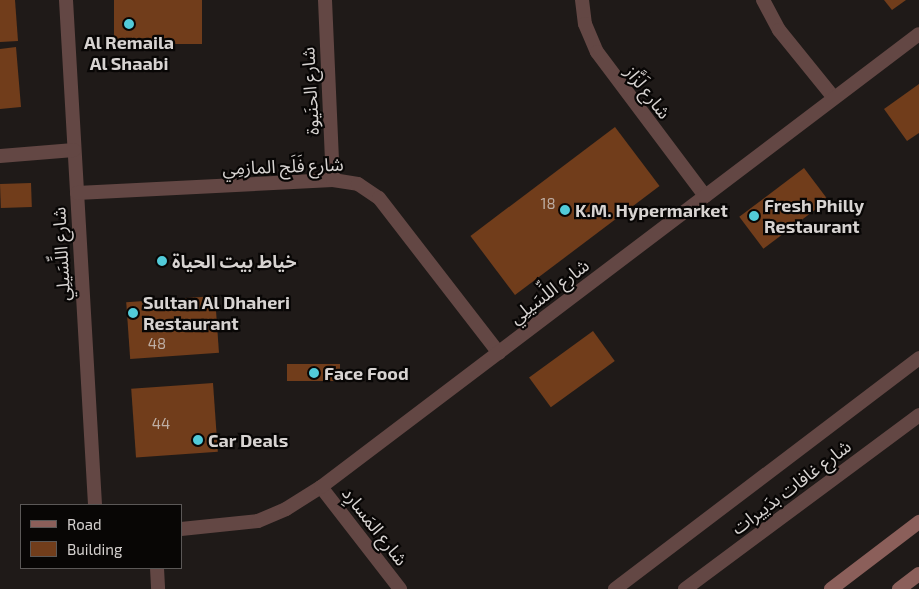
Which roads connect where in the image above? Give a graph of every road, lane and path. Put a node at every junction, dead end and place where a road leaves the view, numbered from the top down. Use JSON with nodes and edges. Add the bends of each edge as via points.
{"nodes":[{"id":1,"x":66,"y":0,"type":"edge"},
{"id":2,"x":325,"y":0,"type":"edge"},
{"id":3,"x":582,"y":0,"type":"edge"},
{"id":4,"x":763,"y":0,"type":"edge"},
{"id":5,"x":919,"y":34,"type":"edge"},
{"id":6,"x":834,"y":98,"type":"junction"},
{"id":7,"x":74,"y":150,"type":"junction"},
{"id":8,"x":0,"y":156,"type":"edge"},
{"id":9,"x":333,"y":180,"type":"junction"},
{"id":10,"x":77,"y":193,"type":"junction"},
{"id":11,"x":705,"y":196,"type":"junction"},
{"id":12,"x":499,"y":353,"type":"junction"},
{"id":13,"x":919,"y":358,"type":"edge"},
{"id":14,"x":919,"y":415,"type":"edge"},
{"id":15,"x":321,"y":487,"type":"junction"},
{"id":16,"x":95,"y":504,"type":"edge"},
{"id":17,"x":919,"y":522,"type":"edge"},
{"id":18,"x":182,"y":529,"type":"edge"},
{"id":19,"x":157,"y":569,"type":"edge"},
{"id":20,"x":919,"y":574,"type":"edge"},
{"id":21,"x":158,"y":589,"type":"edge"},
{"id":22,"x":400,"y":589,"type":"edge"},
{"id":23,"x":615,"y":589,"type":"edge"},
{"id":24,"x":686,"y":589,"type":"edge"},
{"id":25,"x":831,"y":589,"type":"edge"},
{"id":26,"x":899,"y":589,"type":"edge"}],
"edges":[{"from":1,"to":7,"type":"street","name":"شارع اللِّسَيلِي"},
{"from":2,"to":9,"type":"street","name":"شارع الحنَيوة"},
{"from":3,"to":11,"type":"street","name":"شارع لَزَّاز","via":[[585,24],[597,52]]},
{"from":4,"to":6,"type":"street","via":[[779,30]]},
{"from":5,"to":6,"type":"street","name":"شارع اللِّسَيلِي"},
{"from":6,"to":11,"type":"street","name":"شارع اللِّسَيلِي"},
{"from":7,"to":8,"type":"street"},
{"from":7,"to":10,"type":"street","name":"شارع اللِّسَيلِي"},
{"from":9,"to":10,"type":"street","name":"شارع فَلَج المازمِي"},
{"from":9,"to":12,"type":"street","name":"شارع فَلَج المازمِي","via":[[358,184],[379,198]]},
{"from":10,"to":16,"type":"street","name":"شارع اللِّسَيلِي"},
{"from":11,"to":12,"type":"street","name":"شارع اللِّسَيلِي"},
{"from":12,"to":15,"type":"street","name":"شارع اللِّسَيلِي"},
{"from":13,"to":23,"type":"street"},
{"from":14,"to":24,"type":"street","name":"شارع غافات بدَييرات"},
{"from":15,"to":18,"type":"street","name":"شارع اللِّسَيلِي","via":[[286,509],[258,521]]},
{"from":15,"to":22,"type":"street","name":"شارع المَسارِد"},
{"from":17,"to":25,"type":"main road"},
{"from":19,"to":21,"type":"street"},
{"from":20,"to":26,"type":"main road"}]}
